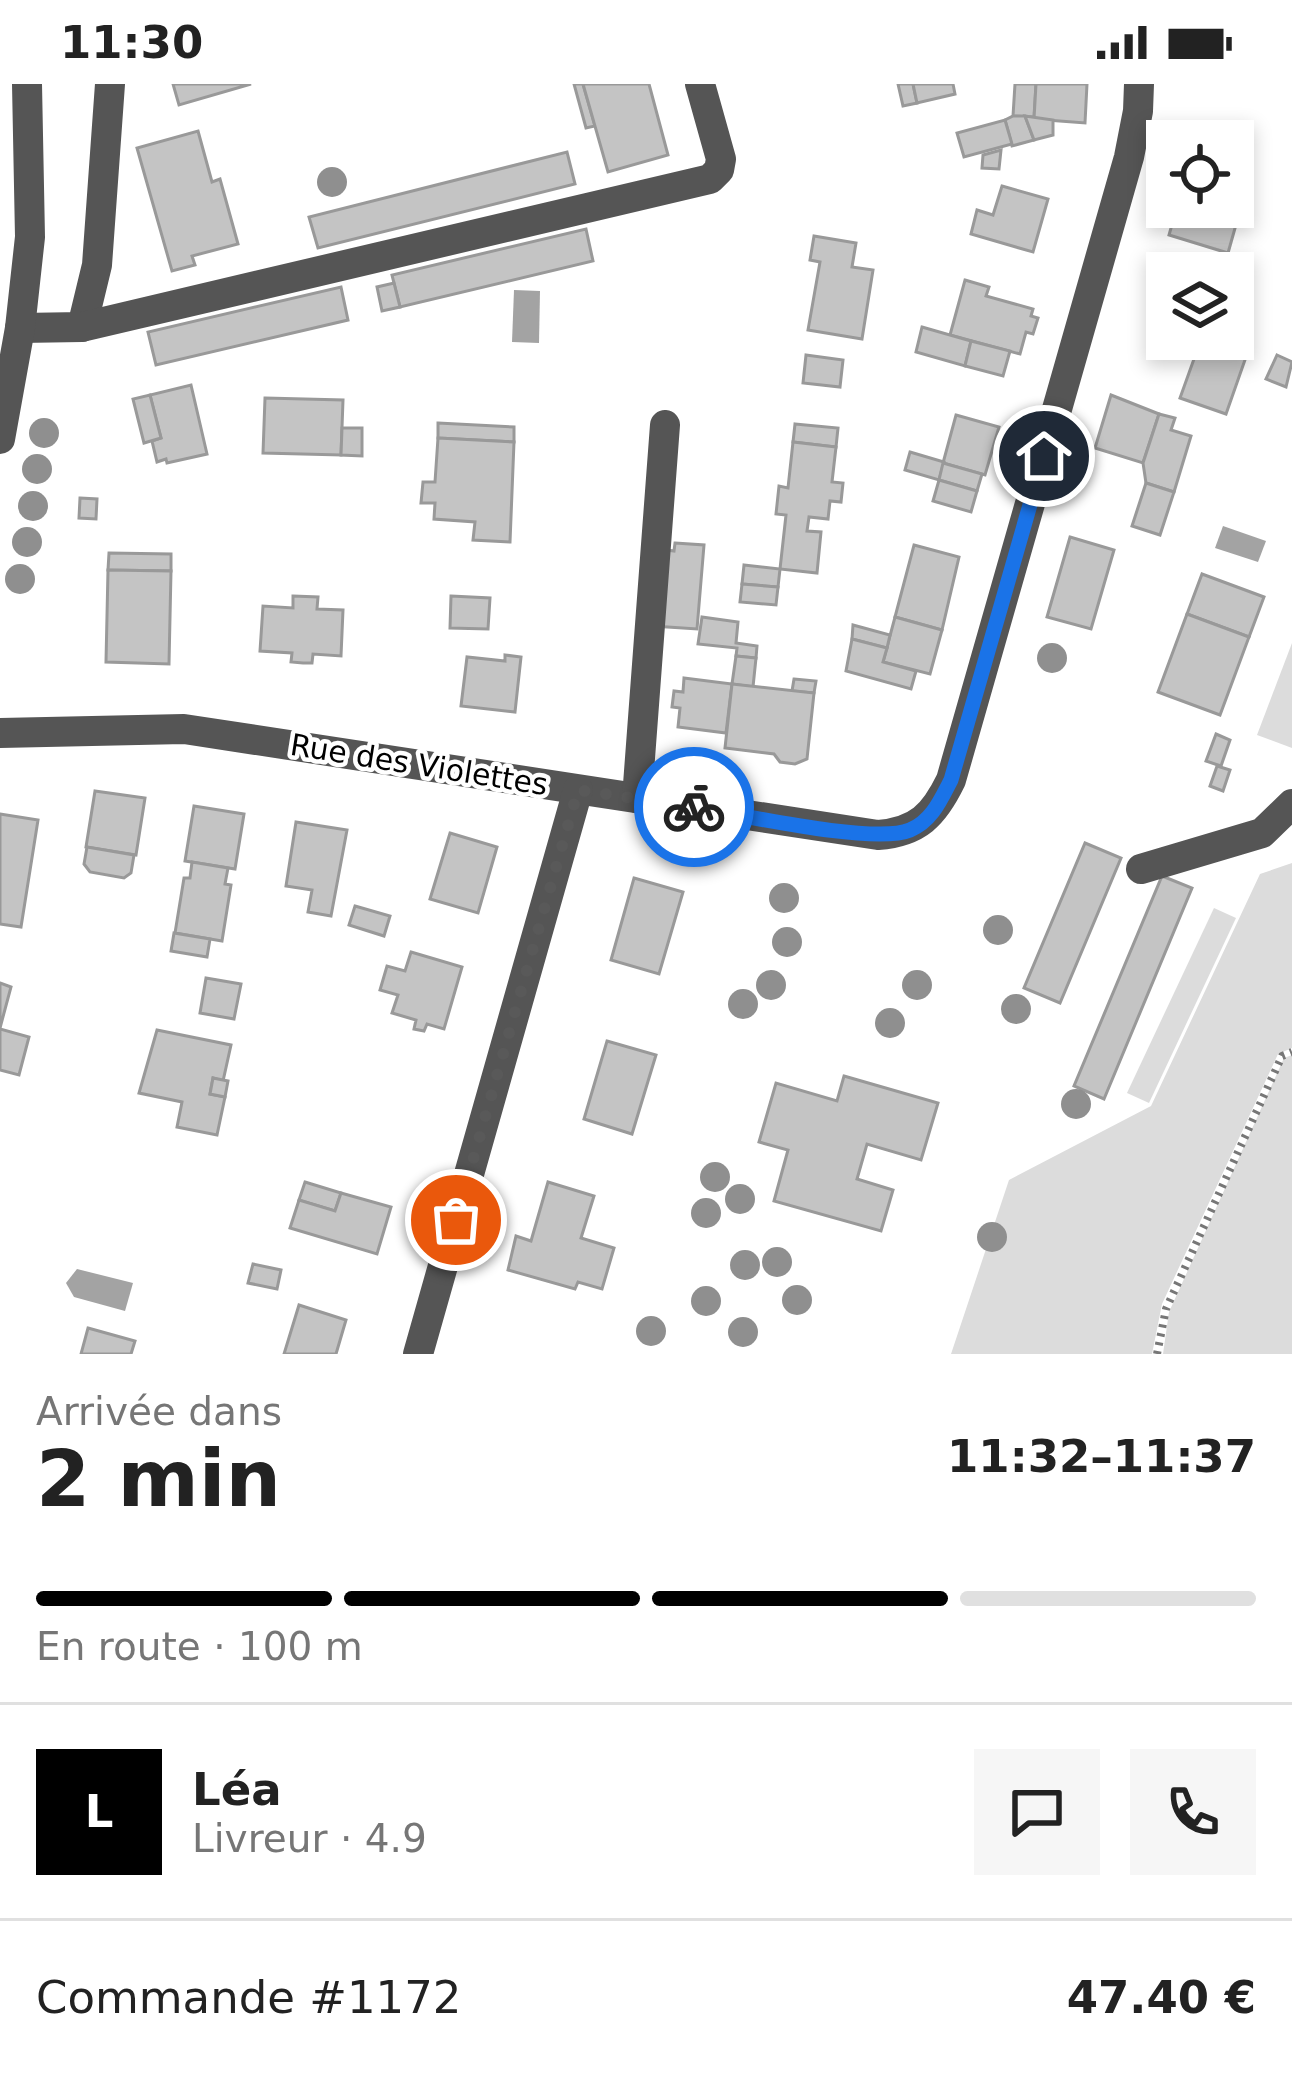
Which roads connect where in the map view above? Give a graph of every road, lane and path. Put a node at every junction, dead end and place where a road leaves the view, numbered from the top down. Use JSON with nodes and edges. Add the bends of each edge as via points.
{"nodes":[{"id":1,"x":27,"y":84,"type":"edge"},
{"id":2,"x":110,"y":84,"type":"edge"},
{"id":3,"x":700,"y":84,"type":"edge"},
{"id":4,"x":1139,"y":84,"type":"edge"},
{"id":5,"x":82,"y":327,"type":"junction"},
{"id":6,"x":20,"y":328,"type":"junction"},
{"id":7,"x":665,"y":425,"type":"dead end"},
{"id":8,"x":0,"y":439,"type":"edge"},
{"id":9,"x":0,"y":734,"type":"edge"},
{"id":10,"x":578,"y":790,"type":"junction"},
{"id":11,"x":637,"y":798,"type":"junction"},
{"id":12,"x":1292,"y":804,"type":"edge"},
{"id":13,"x":1142,"y":869,"type":"dead end"},
{"id":14,"x":1292,"y":1052,"type":"edge"},
{"id":15,"x":418,"y":1354,"type":"edge"},
{"id":16,"x":1157,"y":1354,"type":"edge"}],
"edges":[{"from":1,"to":6,"type":"street","via":[[30,237]]},
{"from":2,"to":5,"type":"street","via":[[97,266]]},
{"from":3,"to":5,"type":"street","via":[[721,159],[710,179]]},
{"from":4,"to":11,"type":"street","name":"Rue des Violettes","via":[[1130,157],[937,808],[914,829],[878,835]]},
{"from":5,"to":6,"type":"street"},
{"from":6,"to":8,"type":"street"},
{"from":7,"to":11,"type":"street"},
{"from":9,"to":10,"type":"street","name":"Rue des Violettes","via":[[184,729]]},
{"from":10,"to":11,"type":"street","name":"Rue des Violettes"},
{"from":10,"to":15,"type":"street"},
{"from":12,"to":13,"type":"street","via":[[1262,833]]},
{"from":14,"to":16,"type":"path","via":[[1282,1056],[1166,1309]]}]}
